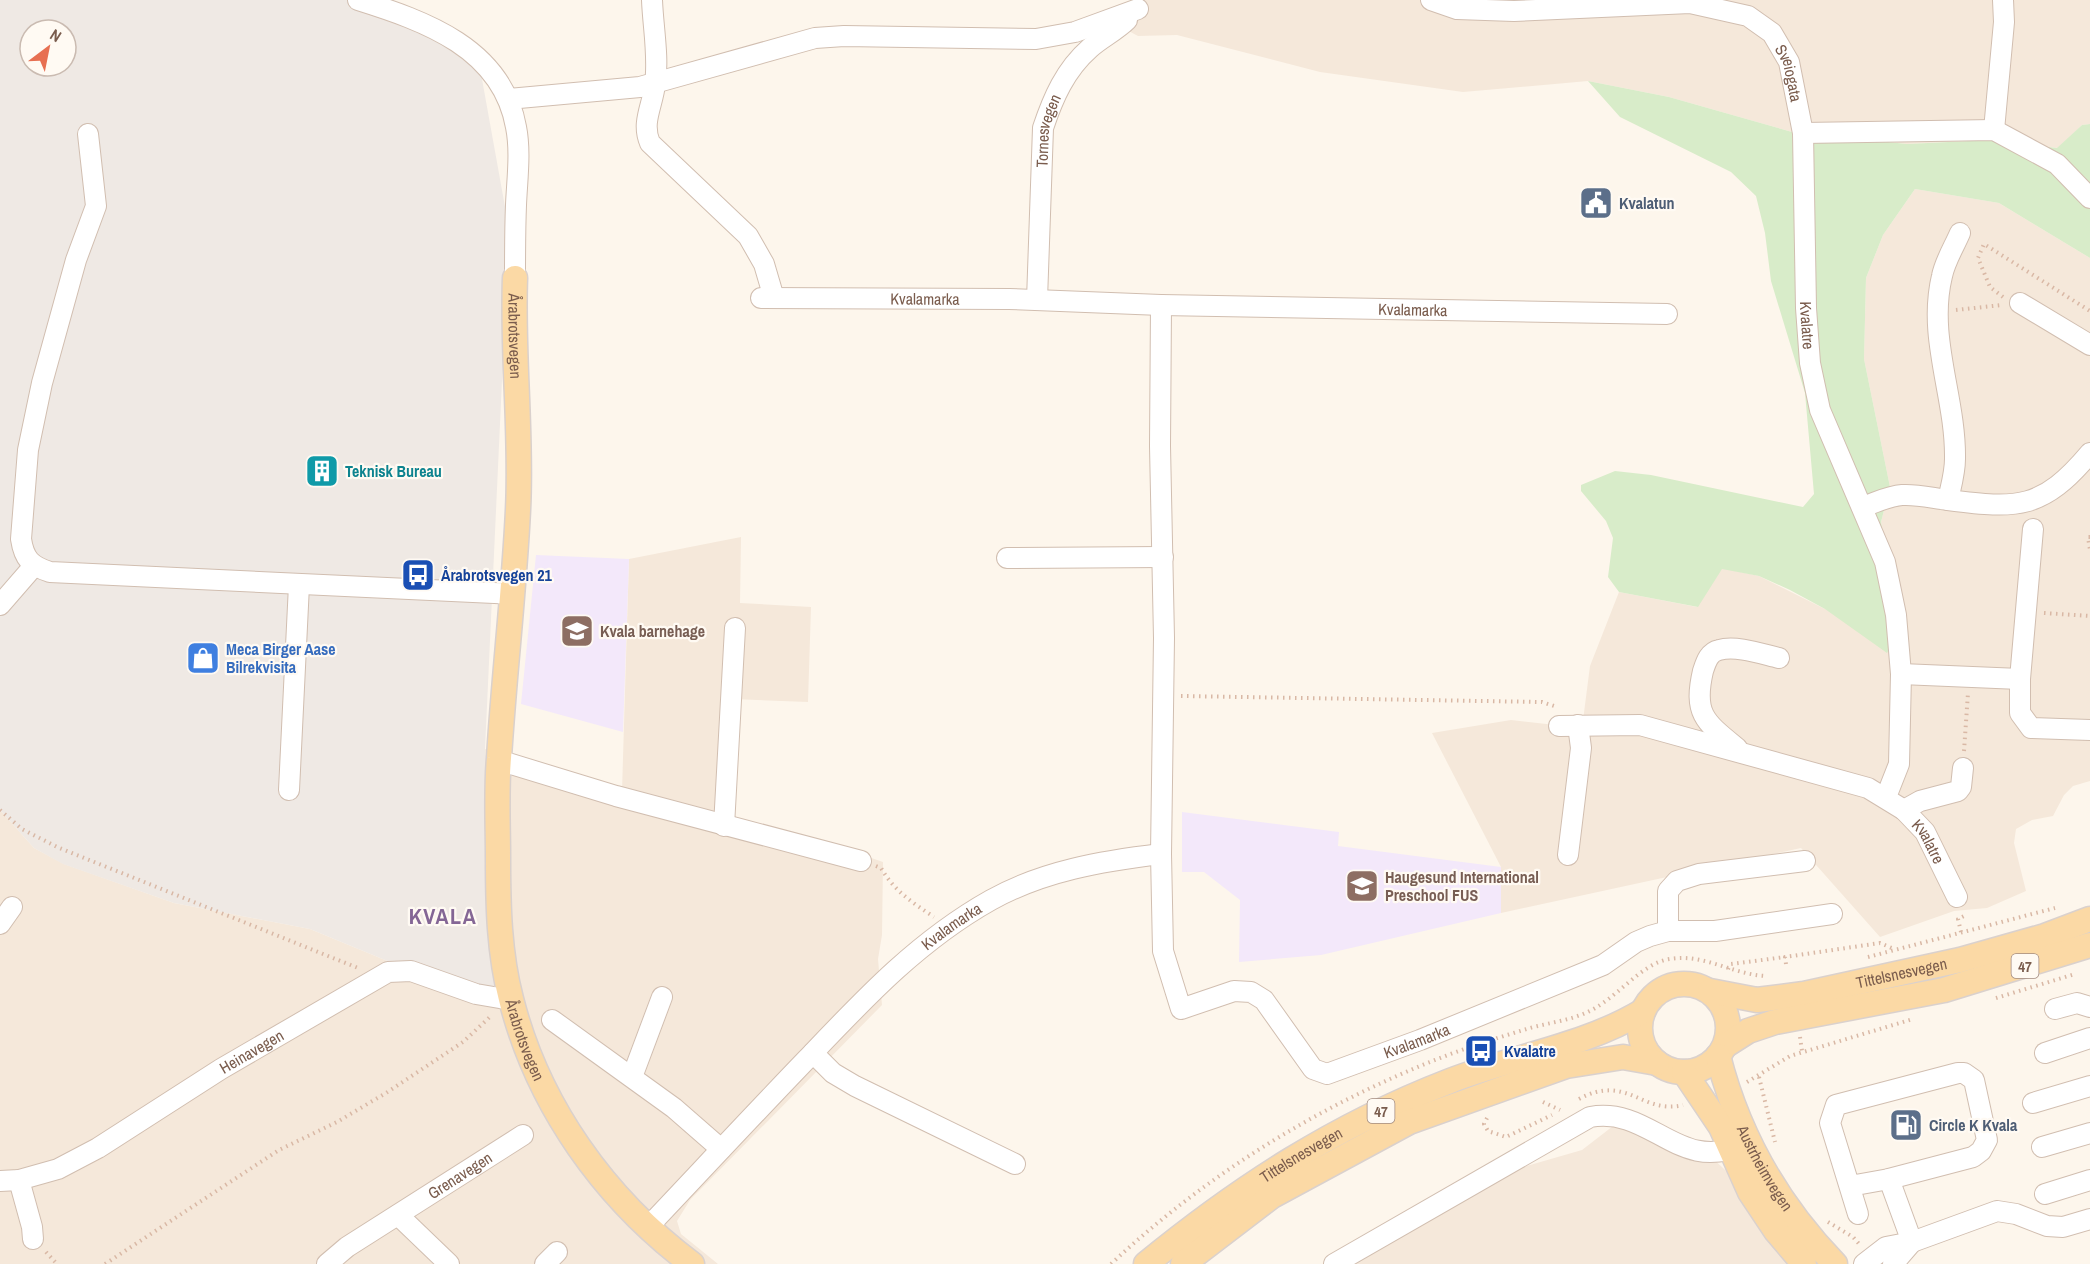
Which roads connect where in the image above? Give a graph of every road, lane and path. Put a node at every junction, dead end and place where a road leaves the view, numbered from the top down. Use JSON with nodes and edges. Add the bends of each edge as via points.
{"nodes":[{"id":1,"x":358,"y":0,"type":"edge"},
{"id":2,"x":652,"y":0,"type":"edge"},
{"id":3,"x":1431,"y":0,"type":"edge"},
{"id":4,"x":2003,"y":0,"type":"edge"},
{"id":5,"x":1141,"y":5,"type":"edge"},
{"id":6,"x":409,"y":8,"type":"edge"},
{"id":7,"x":656,"y":83,"type":"junction"},
{"id":8,"x":508,"y":99,"type":"junction"},
{"id":9,"x":1994,"y":130,"type":"junction"},
{"id":10,"x":1803,"y":133,"type":"junction"},
{"id":11,"x":88,"y":134,"type":"dead end"},
{"id":12,"x":2090,"y":198,"type":"edge"},
{"id":13,"x":1960,"y":233,"type":"dead end"},
{"id":14,"x":515,"y":278,"type":"joint"},
{"id":15,"x":1037,"y":300,"type":"junction"},
{"id":16,"x":2020,"y":303,"type":"dead end"},
{"id":17,"x":1161,"y":305,"type":"junction"},
{"id":18,"x":1937,"y":309,"type":"junction"},
{"id":19,"x":2090,"y":311,"type":"edge"},
{"id":20,"x":1667,"y":314,"type":"dead end"},
{"id":21,"x":2090,"y":345,"type":"edge"},
{"id":22,"x":2090,"y":453,"type":"edge"},
{"id":23,"x":1948,"y":500,"type":"junction"},
{"id":24,"x":1862,"y":507,"type":"junction"},
{"id":25,"x":2032,"y":529,"type":"dead end"},
{"id":26,"x":2090,"y":537,"type":"edge"},
{"id":27,"x":2090,"y":550,"type":"edge"},
{"id":28,"x":1163,"y":557,"type":"junction"},
{"id":29,"x":1007,"y":558,"type":"dead end"},
{"id":30,"x":33,"y":567,"type":"junction"},
{"id":31,"x":299,"y":585,"type":"junction"},
{"id":32,"x":513,"y":594,"type":"junction"},
{"id":33,"x":0,"y":605,"type":"edge"},
{"id":34,"x":2026,"y":612,"type":"junction"},
{"id":35,"x":2090,"y":616,"type":"edge"},
{"id":36,"x":735,"y":628,"type":"dead end"},
{"id":37,"x":1779,"y":658,"type":"dead end"},
{"id":38,"x":1901,"y":674,"type":"junction"},
{"id":39,"x":1969,"y":677,"type":"junction"},
{"id":40,"x":2020,"y":679,"type":"junction"},
{"id":41,"x":1163,"y":696,"type":"junction"},
{"id":42,"x":1578,"y":725,"type":"junction"},
{"id":43,"x":1558,"y":726,"type":"dead end"},
{"id":44,"x":2090,"y":730,"type":"edge"},
{"id":45,"x":1745,"y":754,"type":"junction"},
{"id":46,"x":498,"y":760,"type":"junction"},
{"id":47,"x":1963,"y":768,"type":"joint"},
{"id":48,"x":289,"y":790,"type":"dead end"},
{"id":49,"x":1886,"y":797,"type":"junction"},
{"id":50,"x":0,"y":810,"type":"edge"},
{"id":51,"x":1904,"y":810,"type":"junction"},
{"id":52,"x":724,"y":826,"type":"junction"},
{"id":53,"x":1161,"y":854,"type":"junction"},
{"id":54,"x":1568,"y":855,"type":"dead end"},
{"id":55,"x":861,"y":861,"type":"joint"},
{"id":56,"x":1805,"y":861,"type":"dead end"},
{"id":57,"x":1957,"y":897,"type":"dead end"},
{"id":58,"x":2062,"y":905,"type":"dead end"},
{"id":59,"x":12,"y":907,"type":"dead end"},
{"id":60,"x":1832,"y":914,"type":"dead end"},
{"id":61,"x":2090,"y":919,"type":"edge"},
{"id":62,"x":0,"y":924,"type":"edge"},
{"id":63,"x":948,"y":927,"type":"junction"},
{"id":64,"x":1668,"y":931,"type":"junction"},
{"id":65,"x":2090,"y":945,"type":"edge"},
{"id":66,"x":1894,"y":949,"type":"junction"},
{"id":67,"x":1785,"y":957,"type":"junction"},
{"id":68,"x":1862,"y":958,"type":"dead end"},
{"id":69,"x":1786,"y":964,"type":"dead end"},
{"id":70,"x":1728,"y":969,"type":"junction"},
{"id":71,"x":378,"y":976,"type":"junction"},
{"id":72,"x":1774,"y":976,"type":"dead end"},
{"id":73,"x":1710,"y":991,"type":"junction"},
{"id":74,"x":662,"y":997,"type":"dead end"},
{"id":75,"x":512,"y":1002,"type":"junction"},
{"id":76,"x":2090,"y":1007,"type":"edge"},
{"id":77,"x":2055,"y":1009,"type":"dead end"},
{"id":78,"x":1643,"y":1011,"type":"junction"},
{"id":79,"x":552,"y":1020,"type":"dead end"},
{"id":80,"x":1800,"y":1037,"type":"dead end"},
{"id":81,"x":2090,"y":1038,"type":"edge"},
{"id":82,"x":1821,"y":1046,"type":"dead end"},
{"id":83,"x":1722,"y":1051,"type":"junction"},
{"id":84,"x":1802,"y":1051,"type":"junction"},
{"id":85,"x":813,"y":1053,"type":"junction"},
{"id":86,"x":2045,"y":1053,"type":"dead end"},
{"id":87,"x":1450,"y":1054,"type":"dead end"},
{"id":88,"x":1657,"y":1063,"type":"junction"},
{"id":89,"x":1684,"y":1072,"type":"junction"},
{"id":90,"x":632,"y":1077,"type":"junction"},
{"id":91,"x":1759,"y":1077,"type":"junction"},
{"id":92,"x":1744,"y":1083,"type":"dead end"},
{"id":93,"x":2090,"y":1086,"type":"edge"},
{"id":94,"x":1543,"y":1102,"type":"dead end"},
{"id":95,"x":2033,"y":1104,"type":"dead end"},
{"id":96,"x":1560,"y":1110,"type":"dead end"},
{"id":97,"x":1550,"y":1116,"type":"dead end"},
{"id":98,"x":1489,"y":1118,"type":"dead end"},
{"id":99,"x":2090,"y":1133,"type":"edge"},
{"id":100,"x":523,"y":1135,"type":"dead end"},
{"id":101,"x":1740,"y":1146,"type":"junction"},
{"id":102,"x":1777,"y":1147,"type":"dead end"},
{"id":103,"x":2042,"y":1147,"type":"dead end"},
{"id":104,"x":721,"y":1149,"type":"junction"},
{"id":105,"x":1015,"y":1164,"type":"dead end"},
{"id":106,"x":1889,"y":1179,"type":"junction"},
{"id":107,"x":9,"y":1180,"type":"edge"},
{"id":108,"x":2090,"y":1180,"type":"edge"},
{"id":109,"x":1850,"y":1186,"type":"junction"},
{"id":110,"x":2045,"y":1194,"type":"dead end"},
{"id":111,"x":1858,"y":1214,"type":"dead end"},
{"id":112,"x":398,"y":1215,"type":"junction"},
{"id":113,"x":1822,"y":1218,"type":"dead end"},
{"id":114,"x":2090,"y":1219,"type":"edge"},
{"id":115,"x":648,"y":1227,"type":"junction"},
{"id":116,"x":33,"y":1239,"type":"dead end"},
{"id":117,"x":1912,"y":1242,"type":"junction"},
{"id":118,"x":1864,"y":1256,"type":"edge"},
{"id":119,"x":105,"y":1264,"type":"edge"},
{"id":120,"x":327,"y":1264,"type":"edge"},
{"id":121,"x":449,"y":1264,"type":"edge"},
{"id":122,"x":692,"y":1264,"type":"edge"},
{"id":123,"x":1146,"y":1264,"type":"edge"},
{"id":124,"x":1183,"y":1264,"type":"edge"},
{"id":125,"x":1334,"y":1264,"type":"edge"},
{"id":126,"x":1804,"y":1264,"type":"edge"},
{"id":127,"x":1835,"y":1264,"type":"edge"},
{"id":128,"x":1893,"y":1264,"type":"edge"}],
"edges":[{"from":1,"to":6,"type":"street","name":"Årabrotsvegen"},
{"from":2,"to":7,"type":"street"},
{"from":3,"to":10,"type":"street","name":"Sveiogata","via":[[1457,9],[1514,11],[1690,3],[1748,16],[1772,33],[1789,62]]},
{"from":4,"to":9,"type":"street"},
{"from":5,"to":7,"type":"street","via":[[1075,32],[1036,39],[815,38]]},
{"from":5,"to":15,"type":"street","name":"Tornesvegen","via":[[1069,70],[1042,128]]},
{"from":6,"to":8,"type":"street","name":"Årabrotsvegen","via":[[468,48],[492,70]]},
{"from":7,"to":8,"type":"street"},
{"from":7,"to":15,"type":"street","name":"Kvalamarka","via":[[646,122],[650,143],[748,236],[764,264],[767,298]]},
{"from":8,"to":14,"type":"street","name":"Årabrotsvegen","via":[[516,127],[518,157]]},
{"from":9,"to":10,"type":"street"},
{"from":9,"to":12,"type":"street","via":[[2057,164]]},
{"from":10,"to":24,"type":"street","name":"Kvalatre","via":[[1810,363],[1820,410]]},
{"from":11,"to":30,"type":"street","via":[[96,206],[76,260],[27,450],[21,539],[23,554]]},
{"from":13,"to":18,"type":"street","via":[[1942,273]]},
{"from":14,"to":32,"type":"main road","name":"Årabrotsvegen","via":[[519,487]]},
{"from":15,"to":17,"type":"street","name":"Kvalamarka"},
{"from":16,"to":21,"type":"street"},
{"from":17,"to":20,"type":"street","name":"Kvalamarka"},
{"from":17,"to":28,"type":"street","name":"Kvalamarka"},
{"from":18,"to":19,"type":"path","via":[[1973,310],[2010,303],[1990,287],[1978,258],[1984,244]]},
{"from":18,"to":23,"type":"street","via":[[1937,333],[1955,447]]},
{"from":22,"to":23,"type":"street","via":[[2058,487],[2032,501],[2000,506]]},
{"from":23,"to":24,"type":"street","via":[[1900,495]]},
{"from":24,"to":38,"type":"street","name":"Kvalatre","via":[[1891,586]]},
{"from":25,"to":34,"type":"street"},
{"from":26,"to":27,"type":"path"},
{"from":28,"to":29,"type":"street"},
{"from":28,"to":41,"type":"street","name":"Kvalamarka"},
{"from":30,"to":31,"type":"street","via":[[50,572]]},
{"from":30,"to":33,"type":"street"},
{"from":31,"to":32,"type":"street"},
{"from":31,"to":48,"type":"street"},
{"from":32,"to":46,"type":"main road","name":"Årabrotsvegen"},
{"from":34,"to":35,"type":"path"},
{"from":34,"to":40,"type":"street"},
{"from":36,"to":52,"type":"street"},
{"from":37,"to":45,"type":"street","name":"Kvalatre","via":[[1728,648],[1717,650],[1706,661],[1699,689],[1701,714]]},
{"from":38,"to":39,"type":"street"},
{"from":38,"to":49,"type":"street","name":"Kvalatre","via":[[1899,764]]},
{"from":39,"to":40,"type":"street"},
{"from":39,"to":47,"type":"path"},
{"from":40,"to":44,"type":"street","via":[[2020,713],[2031,728]]},
{"from":41,"to":42,"type":"path","via":[[1542,702],[1554,705]]},
{"from":41,"to":53,"type":"street","name":"Kvalamarka"},
{"from":42,"to":43,"type":"street","name":"Kvalatre"},
{"from":42,"to":45,"type":"street","name":"Kvalatre","via":[[1640,725]]},
{"from":42,"to":54,"type":"street","via":[[1581,748]]},
{"from":45,"to":49,"type":"street","name":"Kvalatre","via":[[1836,777]]},
{"from":46,"to":52,"type":"street"},
{"from":46,"to":75,"type":"main road","name":"Årabrotsvegen","via":[[498,899]]},
{"from":47,"to":51,"type":"street","via":[[1958,791],[1920,801]]},
{"from":49,"to":51,"type":"street","name":"Kvalatre"},
{"from":50,"to":71,"type":"path","via":[[22,829],[57,847]]},
{"from":51,"to":57,"type":"street","name":"Kvalatre","via":[[1925,832]]},
{"from":52,"to":55,"type":"street"},
{"from":53,"to":63,"type":"street","name":"Kvalamarka","via":[[1066,870],[992,899]]},
{"from":53,"to":64,"type":"street","name":"Kvalamarka","via":[[1163,951],[1181,1009],[1234,991],[1251,992],[1264,1000],[1313,1069],[1327,1074],[1603,965],[1636,942]]},
{"from":55,"to":63,"type":"path","via":[[881,868],[904,897]]},
{"from":56,"to":64,"type":"street","via":[[1684,877],[1668,891]]},
{"from":58,"to":66,"type":"path"},
{"from":59,"to":62,"type":"street"},
{"from":60,"to":64,"type":"street","name":"Kvalamarka","via":[[1715,931]]},
{"from":61,"to":73,"type":"main road","name":"Tittelsnesvegen","number":"47","via":[[1960,960],[1804,994],[1757,1000]]},
{"from":63,"to":85,"type":"street","name":"Kvalamarka","via":[[880,982]]},
{"from":65,"to":83,"type":"main road","name":"Tittelsnesvegen","number":"47","via":[[1944,990],[1775,1022],[1748,1031]]},
{"from":66,"to":67,"type":"path","via":[[1880,943]]},
{"from":66,"to":68,"type":"path"},
{"from":67,"to":69,"type":"path"},
{"from":67,"to":70,"type":"path","via":[[1731,964]]},
{"from":70,"to":72,"type":"path"},
{"from":70,"to":87,"type":"path","via":[[1685,957],[1667,959],[1650,967],[1604,1004],[1582,1014]]},
{"from":71,"to":75,"type":"street","name":"Heinavegen","via":[[411,971]]},
{"from":71,"to":107,"type":"street","name":"Heinavegen","via":[[98,1148],[58,1169]]},
{"from":73,"to":78,"type":"main road","number":"47","via":[[1692,984],[1672,985],[1654,994]]},
{"from":73,"to":83,"type":"main road","via":[[1727,1015],[1728,1035]]},
{"from":74,"to":90,"type":"street"},
{"from":75,"to":115,"type":"main road","name":"Årabrotsvegen","via":[[544,1086],[565,1126],[615,1196]]},
{"from":75,"to":119,"type":"path","via":[[490,1016],[463,1042],[386,1093],[279,1150]]},
{"from":76,"to":77,"type":"street","via":[[2078,1003]]},
{"from":78,"to":88,"type":"main road","via":[[1641,1040]]},
{"from":78,"to":123,"type":"main road","name":"Tittelsnesvegen","number":"47","via":[[1591,1037],[1452,1080],[1323,1140],[1258,1179]]},
{"from":79,"to":90,"type":"street","name":"Årabrotsvegen"},
{"from":80,"to":84,"type":"path"},
{"from":81,"to":86,"type":"street"},
{"from":82,"to":84,"type":"path"},
{"from":83,"to":89,"type":"main road","number":"47","via":[[1703,1068]]},
{"from":83,"to":101,"type":"main road","name":"Austrheimvegen"},
{"from":84,"to":91,"type":"path","via":[[1776,1063]]},
{"from":85,"to":104,"type":"street","name":"Kvalamarka"},
{"from":85,"to":105,"type":"street","via":[[833,1073],[855,1086]]},
{"from":88,"to":89,"type":"main road","number":"47"},
{"from":88,"to":124,"type":"main road","name":"Tittelsnesvegen","number":"47","via":[[1623,1057],[1566,1066],[1409,1122],[1272,1196]]},
{"from":89,"to":101,"type":"main road","name":"Austrheimvegen"},
{"from":90,"to":104,"type":"street","name":"Årabrotsvegen"},
{"from":91,"to":92,"type":"path"},
{"from":91,"to":102,"type":"path"},
{"from":93,"to":95,"type":"street"},
{"from":94,"to":96,"type":"path"},
{"from":97,"to":98,"type":"path","via":[[1506,1137],[1488,1131],[1484,1121]]},
{"from":99,"to":103,"type":"street"},
{"from":100,"to":112,"type":"street","name":"Grenavegen"},
{"from":101,"to":125,"type":"street","via":[[1721,1153],[1698,1152],[1620,1116],[1590,1117]]},
{"from":101,"to":126,"type":"main road","name":"Austrheimvegen","via":[[1749,1192]]},
{"from":101,"to":127,"type":"main road","name":"Austrheimvegen","via":[[1809,1237]]},
{"from":104,"to":115,"type":"street","name":"Kvalamarka"},
{"from":106,"to":109,"type":"street"},
{"from":106,"to":109,"type":"street","via":[[1972,1156],[1985,1145],[1978,1089],[1969,1075],[1958,1073],[1836,1105],[1830,1124]]},
{"from":106,"to":117,"type":"street"},
{"from":107,"to":116,"type":"street","via":[[32,1227]]},
{"from":108,"to":110,"type":"street"},
{"from":109,"to":111,"type":"street"},
{"from":112,"to":120,"type":"street","name":"Grenavegen"},
{"from":112,"to":121,"type":"street"},
{"from":113,"to":118,"type":"path","via":[[1853,1237]]},
{"from":114,"to":117,"type":"street","via":[[2063,1227],[2047,1226],[1997,1211]]},
{"from":115,"to":122,"type":"main road","name":"Årabrotsvegen"},
{"from":117,"to":118,"type":"street"},
{"from":117,"to":128,"type":"street"}]}
